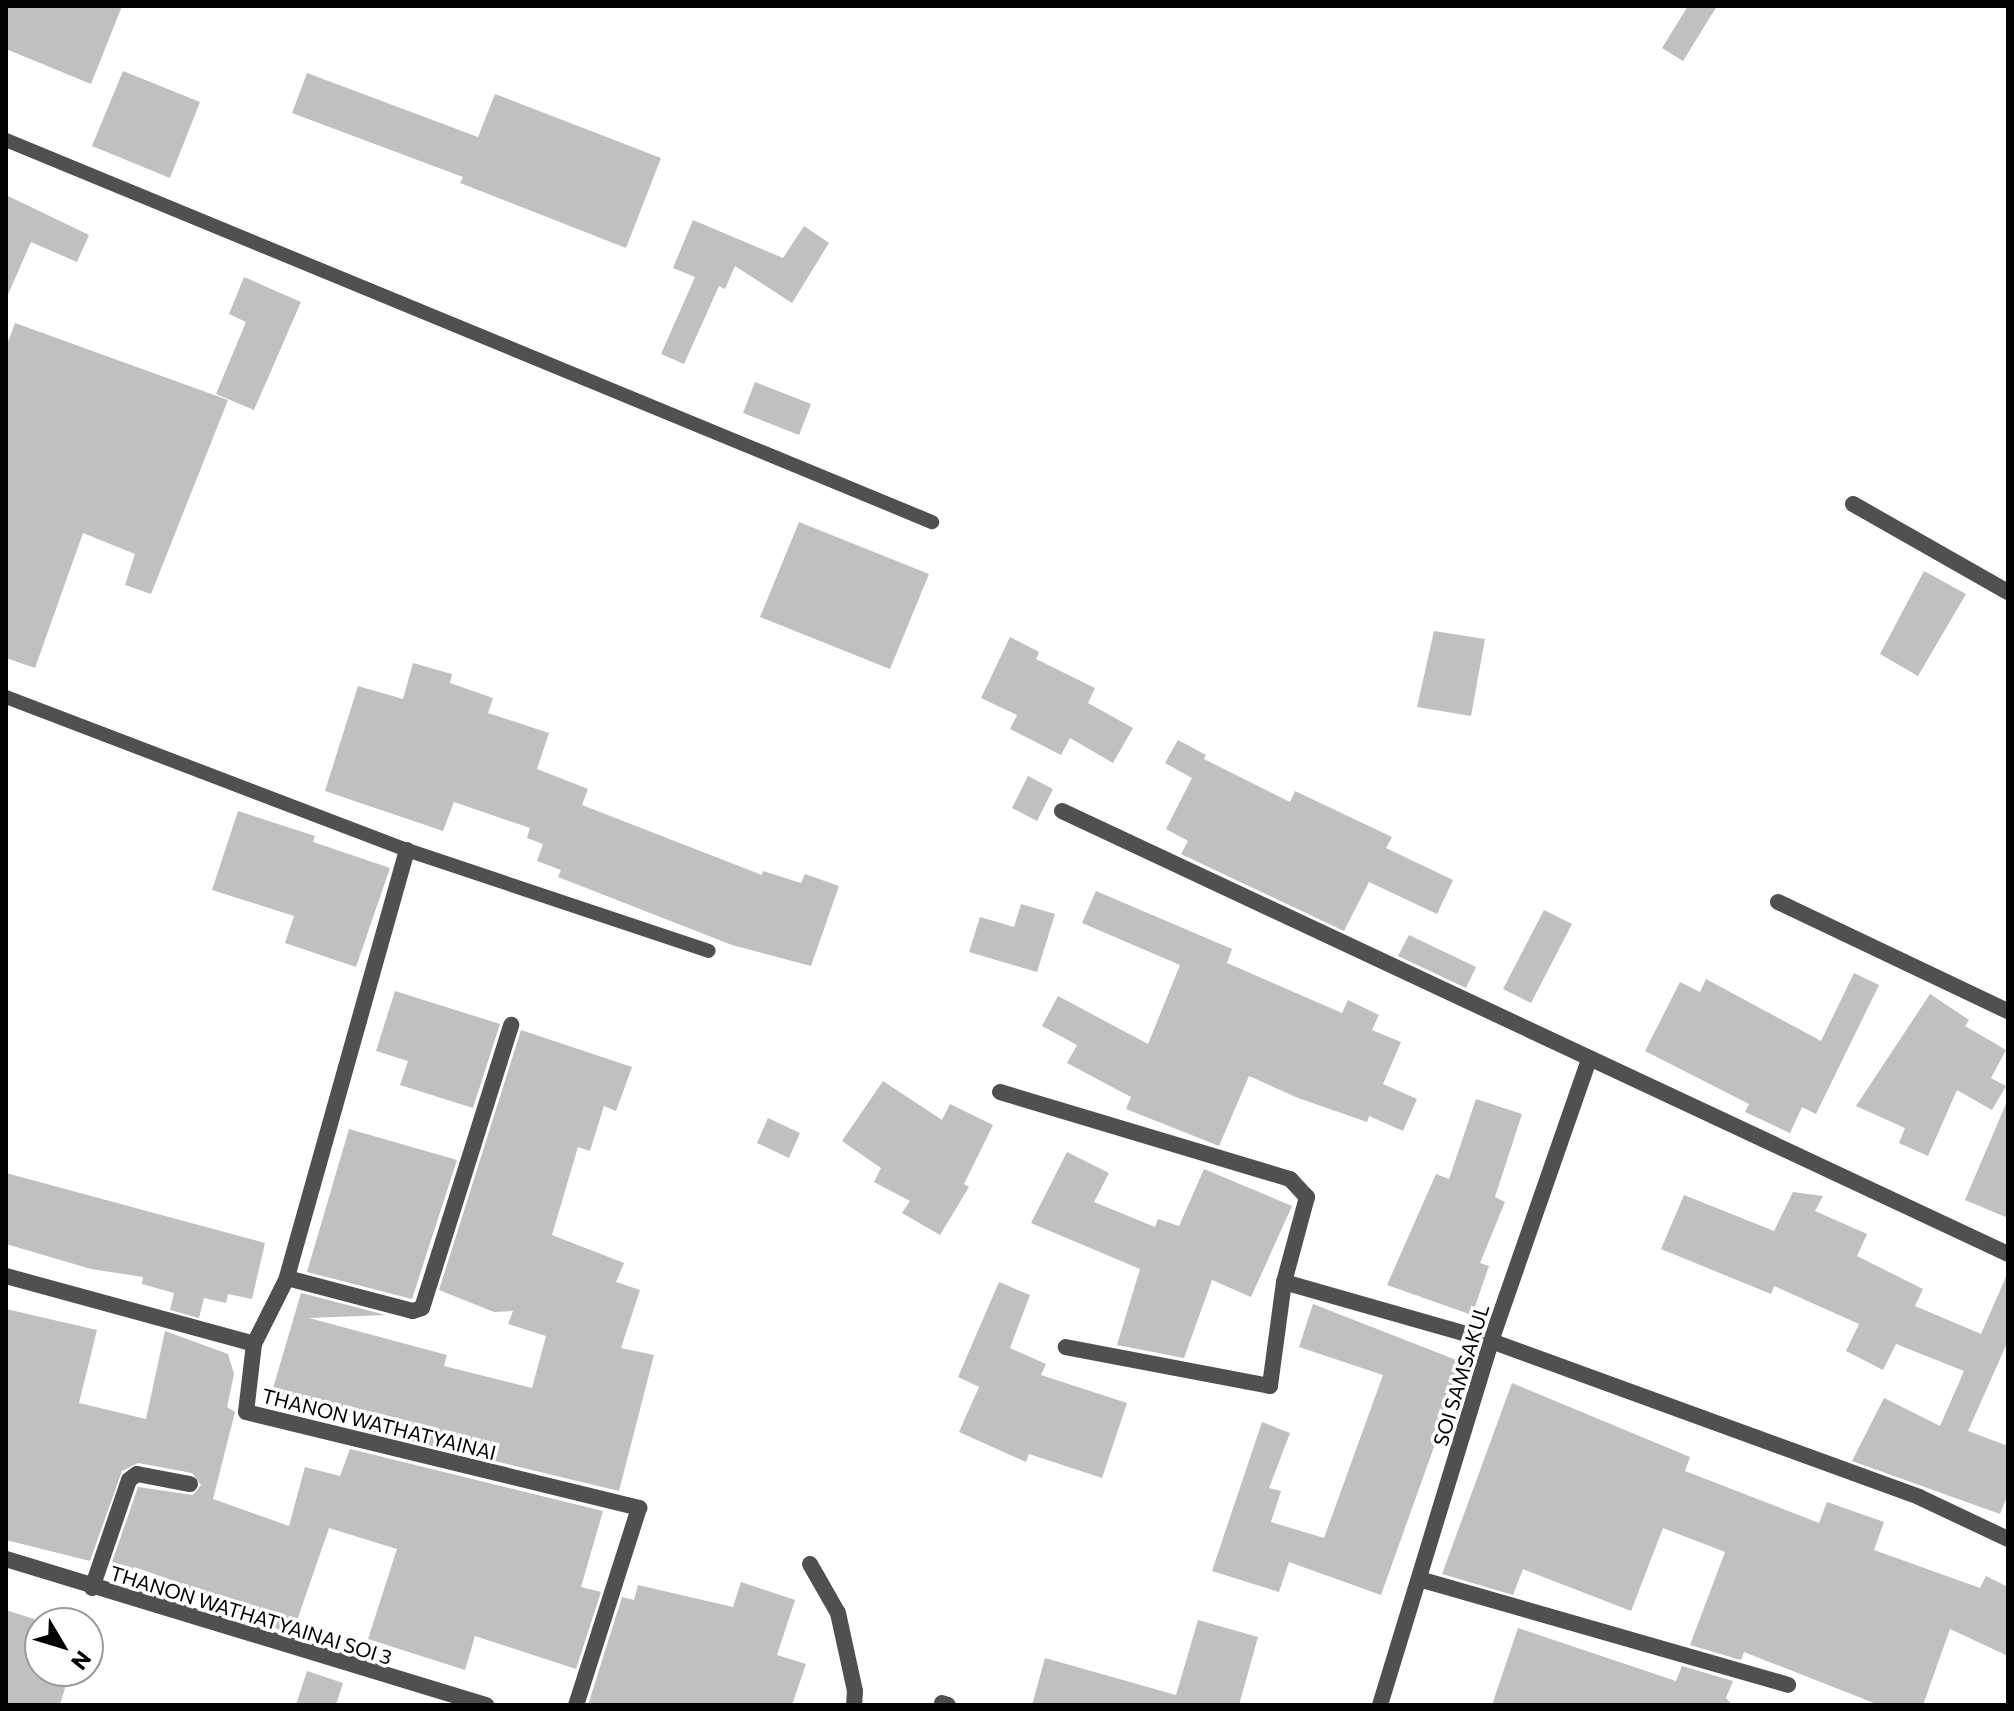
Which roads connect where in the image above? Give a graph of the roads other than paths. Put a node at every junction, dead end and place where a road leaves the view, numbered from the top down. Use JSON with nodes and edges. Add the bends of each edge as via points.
{"nodes":[{"id":1,"x":6,"y":140,"type":"edge"},
{"id":2,"x":1853,"y":504,"type":"dead end"},
{"id":3,"x":932,"y":522,"type":"dead end"},
{"id":4,"x":2008,"y":592,"type":"edge"},
{"id":5,"x":6,"y":697,"type":"edge"},
{"id":6,"x":1062,"y":811,"type":"dead end"},
{"id":7,"x":407,"y":850,"type":"junction"},
{"id":8,"x":1778,"y":902,"type":"dead end"},
{"id":9,"x":709,"y":951,"type":"dead end"},
{"id":10,"x":2008,"y":1011,"type":"edge"},
{"id":11,"x":511,"y":1025,"type":"dead end"},
{"id":12,"x":1589,"y":1060,"type":"junction"},
{"id":13,"x":1000,"y":1092,"type":"dead end"},
{"id":14,"x":2008,"y":1254,"type":"edge"},
{"id":15,"x":6,"y":1276,"type":"edge"},
{"id":16,"x":287,"y":1278,"type":"junction"},
{"id":17,"x":1284,"y":1282,"type":"junction"},
{"id":18,"x":1491,"y":1341,"type":"junction"},
{"id":19,"x":254,"y":1344,"type":"junction"},
{"id":20,"x":1066,"y":1347,"type":"dead end"},
{"id":21,"x":190,"y":1484,"type":"dead end"},
{"id":22,"x":2008,"y":1539,"type":"edge"},
{"id":23,"x":6,"y":1559,"type":"edge"},
{"id":24,"x":810,"y":1564,"type":"dead end"},
{"id":25,"x":1419,"y":1579,"type":"junction"},
{"id":26,"x":92,"y":1588,"type":"junction"},
{"id":27,"x":1788,"y":1685,"type":"dead end"},
{"id":28,"x":486,"y":1705,"type":"edge"},
{"id":29,"x":576,"y":1705,"type":"edge"},
{"id":30,"x":854,"y":1705,"type":"edge"},
{"id":31,"x":1380,"y":1705,"type":"edge"}],
"edges":[{"from":1,"to":3,"type":"lane"},
{"from":2,"to":4,"type":"street"},
{"from":5,"to":7,"type":"lane"},
{"from":6,"to":12,"type":"street"},
{"from":7,"to":9,"type":"lane"},
{"from":7,"to":16,"type":"street","name":"THANON WATHATYAINAI"},
{"from":8,"to":10,"type":"street"},
{"from":11,"to":16,"type":"street","via":[[422,1308],[413,1311]]},
{"from":12,"to":14,"type":"street"},
{"from":12,"to":18,"type":"street","name":"SOI SAMSAKUL"},
{"from":13,"to":17,"type":"street","via":[[1290,1179],[1307,1197]]},
{"from":15,"to":19,"type":"street"},
{"from":16,"to":19,"type":"street","name":"THANON WATHATYAINAI"},
{"from":17,"to":18,"type":"street"},
{"from":17,"to":20,"type":"street","via":[[1270,1386]]},
{"from":18,"to":22,"type":"street","via":[[1919,1497]]},
{"from":18,"to":25,"type":"street","name":"SOI SAMSAKUL"},
{"from":19,"to":29,"type":"street","name":"THANON WATHATYAINAI","via":[[246,1412],[639,1508]]},
{"from":21,"to":26,"type":"street","via":[[137,1474],[129,1480]]},
{"from":23,"to":26,"type":"street","name":"THANON WATHATYAINAI SOI 3"},
{"from":24,"to":30,"type":"street","via":[[838,1613]]},
{"from":25,"to":27,"type":"street"},
{"from":25,"to":31,"type":"street","name":"SOI SAMSAKUL"},
{"from":26,"to":28,"type":"street","name":"THANON WATHATYAINAI SOI 3"}]}
